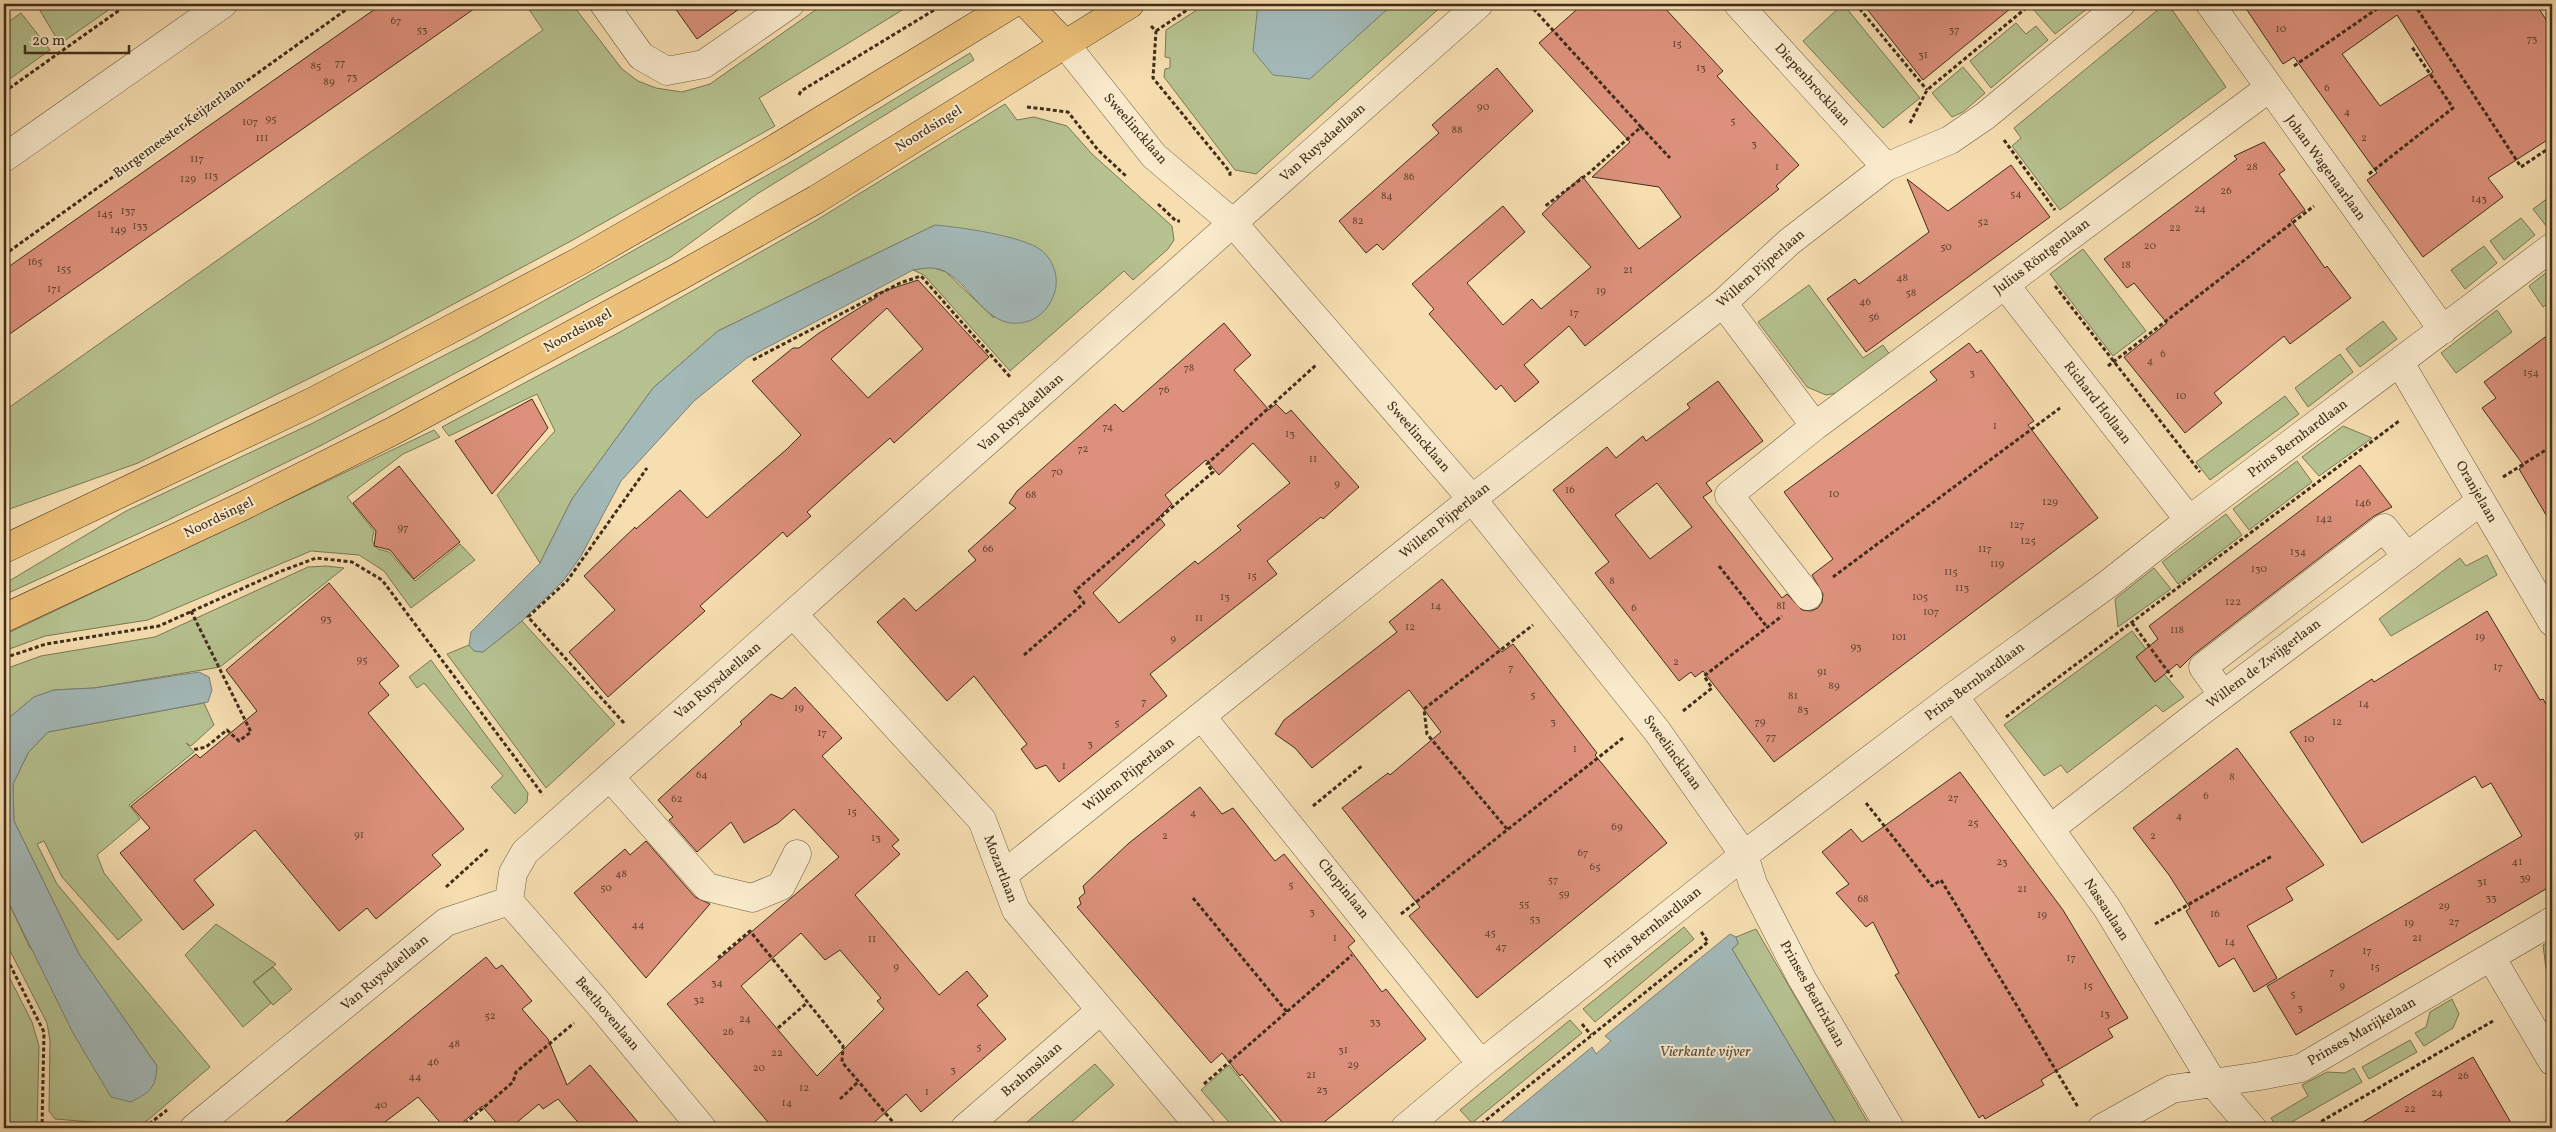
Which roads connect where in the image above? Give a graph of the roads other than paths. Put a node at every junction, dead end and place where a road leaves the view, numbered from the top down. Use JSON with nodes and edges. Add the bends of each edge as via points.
{"nodes":[{"id":1,"x":223,"y":4,"type":"edge"},
{"id":2,"x":604,"y":4,"type":"edge"},
{"id":3,"x":790,"y":4,"type":"edge"},
{"id":4,"x":1012,"y":4,"type":"edge"},
{"id":5,"x":1027,"y":4,"type":"edge"},
{"id":6,"x":1130,"y":4,"type":"edge"},
{"id":7,"x":1479,"y":4,"type":"edge"},
{"id":8,"x":1738,"y":4,"type":"edge"},
{"id":9,"x":2121,"y":4,"type":"edge"},
{"id":10,"x":2210,"y":4,"type":"edge"},
{"id":11,"x":1065,"y":44,"type":"junction"},
{"id":12,"x":2269,"y":88,"type":"junction"},
{"id":13,"x":4,"y":158,"type":"edge"},
{"id":14,"x":1886,"y":167,"type":"junction"},
{"id":15,"x":1233,"y":223,"type":"junction"},
{"id":16,"x":2552,"y":247,"type":"edge"},
{"id":17,"x":2005,"y":285,"type":"junction"},
{"id":18,"x":1723,"y":303,"type":"junction"},
{"id":19,"x":2443,"y":330,"type":"junction"},
{"id":20,"x":2400,"y":363,"type":"junction"},
{"id":21,"x":1815,"y":426,"type":"junction"},
{"id":22,"x":2479,"y":497,"type":"junction"},
{"id":23,"x":1472,"y":499,"type":"junction"},
{"id":24,"x":2189,"y":520,"type":"junction"},
{"id":25,"x":4,"y":549,"type":"edge"},
{"id":26,"x":2407,"y":557,"type":"junction"},
{"id":27,"x":1808,"y":596,"type":"road end"},
{"id":28,"x":794,"y":614,"type":"junction"},
{"id":29,"x":4,"y":618,"type":"edge"},
{"id":30,"x":2552,"y":622,"type":"edge"},
{"id":31,"x":2223,"y":695,"type":"junction"},
{"id":32,"x":1954,"y":696,"type":"junction"},
{"id":33,"x":1202,"y":717,"type":"junction"},
{"id":34,"x":610,"y":777,"type":"junction"},
{"id":35,"x":2050,"y":829,"type":"junction"},
{"id":36,"x":797,"y":854,"type":"dead end"},
{"id":37,"x":1744,"y":855,"type":"junction"},
{"id":38,"x":1003,"y":875,"type":"junction"},
{"id":39,"x":509,"y":900,"type":"junction"},
{"id":40,"x":2552,"y":921,"type":"edge"},
{"id":41,"x":2491,"y":957,"type":"junction"},
{"id":42,"x":1100,"y":1011,"type":"junction"},
{"id":43,"x":2552,"y":1061,"type":"edge"},
{"id":44,"x":1481,"y":1064,"type":"junction"},
{"id":45,"x":2213,"y":1083,"type":"junction"},
{"id":46,"x":194,"y":1128,"type":"edge"},
{"id":47,"x":702,"y":1128,"type":"edge"},
{"id":48,"x":965,"y":1128,"type":"edge"},
{"id":49,"x":1201,"y":1128,"type":"edge"},
{"id":50,"x":1406,"y":1128,"type":"edge"},
{"id":51,"x":1890,"y":1128,"type":"edge"},
{"id":52,"x":2102,"y":1128,"type":"edge"},
{"id":53,"x":2252,"y":1128,"type":"edge"}],
"edges":[{"from":1,"to":13,"type":"street"},
{"from":2,"to":3,"type":"street","via":[[641,56],[667,71],[704,64]]},
{"from":4,"to":25,"type":"main road","via":[[776,148],[580,261],[314,401]]},
{"from":5,"to":11,"type":"main road"},
{"from":6,"to":11,"type":"main road","name":"Noordsingel"},
{"from":7,"to":15,"type":"street","name":"Van Ruysdaellaan"},
{"from":8,"to":14,"type":"street","name":"Diepenbrocklaan"},
{"from":9,"to":14,"type":"street","name":"Willem Pijperlaan","via":[[1986,116],[1950,140]]},
{"from":10,"to":12,"type":"street","name":"Johan Wagenaarlaan"},
{"from":11,"to":15,"type":"street","name":"Sweelincklaan","via":[[1154,156]]},
{"from":11,"to":29,"type":"main road","name":"Noordsingel","via":[[817,199],[541,352],[252,502]]},
{"from":12,"to":17,"type":"street","name":"Julius Röntgenlaan"},
{"from":12,"to":19,"type":"street","name":"Johan Wagenaarlaan"},
{"from":14,"to":18,"type":"street","name":"Willem Pijperlaan","via":[[1789,242]]},
{"from":15,"to":23,"type":"street","name":"Sweelincklaan"},
{"from":15,"to":28,"type":"street","name":"Van Ruysdaellaan"},
{"from":16,"to":19,"type":"street","name":"Prins Bernhardlaan"},
{"from":17,"to":21,"type":"street","name":"Julius Röntgenlaan"},
{"from":17,"to":24,"type":"street","name":"Richard Hollaan"},
{"from":18,"to":21,"type":"street"},
{"from":18,"to":23,"type":"street","name":"Willem Pijperlaan"},
{"from":19,"to":20,"type":"street","name":"Prins Bernhardlaan"},
{"from":20,"to":22,"type":"street","name":"Oranjelaan"},
{"from":20,"to":24,"type":"street","name":"Prins Bernhardlaan"},
{"from":21,"to":27,"type":"street","name":"Julius Röntgenlaan","via":[[1729,495]]},
{"from":22,"to":26,"type":"street","name":"Willem de Zwijgerlaan"},
{"from":22,"to":30,"type":"street","name":"Oranjelaan"},
{"from":23,"to":33,"type":"street","name":"Willem Pijperlaan"},
{"from":23,"to":37,"type":"street","name":"Sweelincklaan","via":[[1652,725]]},
{"from":24,"to":32,"type":"street","name":"Prins Bernhardlaan","via":[[2108,584]]},
{"from":26,"to":31,"type":"street","name":"Willem de Zwijgerlaan"},
{"from":26,"to":31,"type":"street","via":[[2384,528],[2203,667]]},
{"from":28,"to":34,"type":"street","name":"Van Ruysdaellaan"},
{"from":28,"to":38,"type":"street","name":"Mozartlaan","via":[[982,820]]},
{"from":31,"to":35,"type":"street","name":"Willem de Zwijgerlaan"},
{"from":32,"to":35,"type":"street","name":"Nassaulaan"},
{"from":32,"to":37,"type":"street","name":"Prins Bernhardlaan"},
{"from":33,"to":38,"type":"street","name":"Willem Pijperlaan"},
{"from":33,"to":44,"type":"street","name":"Chopinlaan"},
{"from":34,"to":36,"type":"street","via":[[707,887],[752,898],[780,886]]},
{"from":34,"to":39,"type":"street","name":"Van Ruysdaellaan","via":[[525,852],[513,872]]},
{"from":35,"to":45,"type":"street","name":"Nassaulaan","via":[[2107,908]]},
{"from":37,"to":44,"type":"street","name":"Prins Bernhardlaan"},
{"from":37,"to":51,"type":"street","name":"Prinses Beatrixlaan","via":[[1753,884],[1802,979]]},
{"from":38,"to":42,"type":"street","name":"Mozartlaan","via":[[1016,910]]},
{"from":39,"to":46,"type":"street","name":"Van Ruysdaellaan","via":[[446,922]]},
{"from":39,"to":47,"type":"street","name":"Beethovenlaan"},
{"from":40,"to":41,"type":"street","name":"Prinses Marijkelaan"},
{"from":41,"to":43,"type":"street"},
{"from":41,"to":45,"type":"street","name":"Prinses Marijkelaan","via":[[2301,1068]]},
{"from":42,"to":48,"type":"street","name":"Brahmslaan"},
{"from":42,"to":49,"type":"street","name":"Mozartlaan"},
{"from":44,"to":50,"type":"street","name":"Prins Bernhardlaan"},
{"from":45,"to":52,"type":"street","name":"Prinses Marijkelaan","via":[[2172,1089]]},
{"from":45,"to":53,"type":"street","name":"Nassaulaan"}]}
